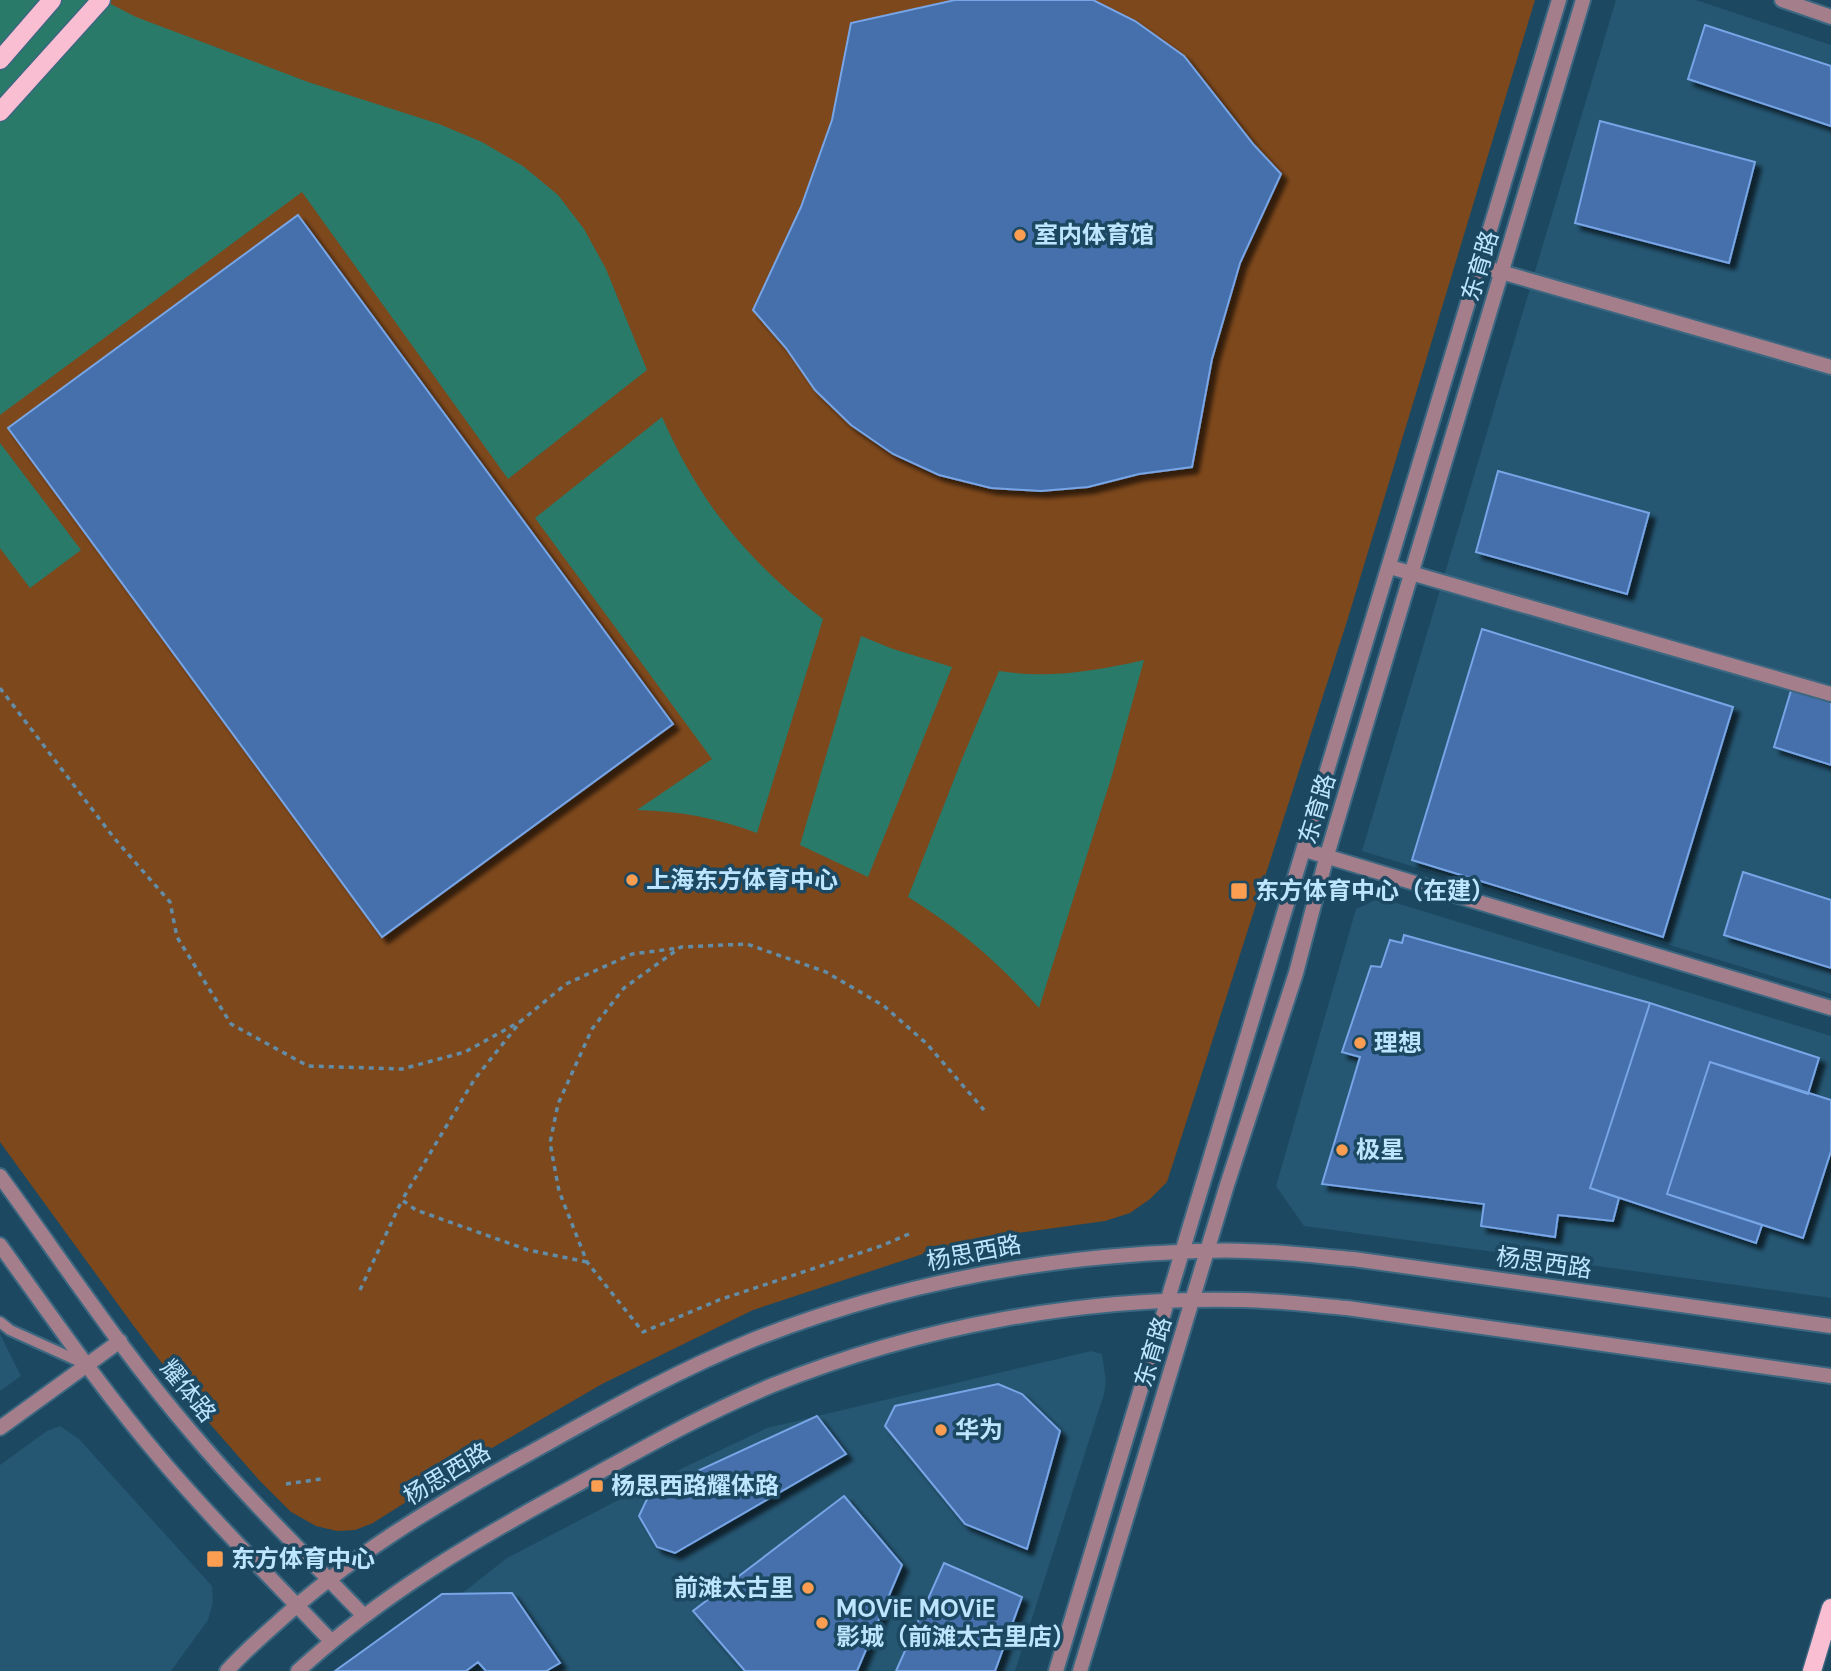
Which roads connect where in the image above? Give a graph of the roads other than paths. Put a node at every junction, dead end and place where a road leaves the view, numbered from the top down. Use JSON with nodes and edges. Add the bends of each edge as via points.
{"nodes":[{"id":1,"x":52,"y":0,"type":"edge"},
{"id":2,"x":101,"y":0,"type":"edge"},
{"id":3,"x":1559,"y":0,"type":"edge"},
{"id":4,"x":1583,"y":0,"type":"edge"},
{"id":5,"x":1782,"y":0,"type":"edge"},
{"id":6,"x":1831,"y":16,"type":"edge"},
{"id":7,"x":0,"y":60,"type":"edge"},
{"id":8,"x":0,"y":112,"type":"edge"},
{"id":9,"x":1480,"y":266,"type":"junction"},
{"id":10,"x":1502,"y":272,"type":"junction"},
{"id":11,"x":1831,"y":367,"type":"edge"},
{"id":12,"x":1390,"y":567,"type":"junction"},
{"id":13,"x":1412,"y":572,"type":"junction"},
{"id":14,"x":1831,"y":694,"type":"edge"},
{"id":15,"x":1305,"y":850,"type":"junction"},
{"id":16,"x":1327,"y":855,"type":"junction"},
{"id":17,"x":1831,"y":1008,"type":"edge"},
{"id":18,"x":0,"y":1176,"type":"edge"},
{"id":19,"x":0,"y":1245,"type":"edge"},
{"id":20,"x":1183,"y":1251,"type":"junction"},
{"id":21,"x":1208,"y":1251,"type":"junction"},
{"id":22,"x":1193,"y":1300,"type":"junction"},
{"id":23,"x":1168,"y":1302,"type":"junction"},
{"id":24,"x":0,"y":1322,"type":"edge"},
{"id":25,"x":1831,"y":1326,"type":"edge"},
{"id":26,"x":120,"y":1341,"type":"junction"},
{"id":27,"x":87,"y":1365,"type":"junction"},
{"id":28,"x":1831,"y":1376,"type":"edge"},
{"id":29,"x":0,"y":1428,"type":"edge"},
{"id":30,"x":329,"y":1580,"type":"junction"},
{"id":31,"x":297,"y":1605,"type":"junction"},
{"id":32,"x":1831,"y":1608,"type":"edge"},
{"id":33,"x":364,"y":1616,"type":"junction"},
{"id":34,"x":331,"y":1641,"type":"junction"},
{"id":35,"x":227,"y":1671,"type":"edge"},
{"id":36,"x":298,"y":1671,"type":"edge"},
{"id":37,"x":1056,"y":1671,"type":"edge"},
{"id":38,"x":1080,"y":1671,"type":"edge"},
{"id":39,"x":1812,"y":1671,"type":"edge"}],
"edges":[{"from":1,"to":7,"type":"main road"},
{"from":2,"to":8,"type":"main road"},
{"from":3,"to":9,"type":"street","name":"东育路"},
{"from":4,"to":10,"type":"street","name":"东育路"},
{"from":5,"to":6,"type":"street"},
{"from":9,"to":10,"type":"street"},
{"from":9,"to":12,"type":"street","name":"东育路"},
{"from":10,"to":11,"type":"street"},
{"from":10,"to":13,"type":"street","name":"东育路"},
{"from":12,"to":13,"type":"street"},
{"from":12,"to":15,"type":"street","name":"东育路"},
{"from":13,"to":14,"type":"street"},
{"from":13,"to":16,"type":"street","name":"东育路"},
{"from":15,"to":16,"type":"street"},
{"from":15,"to":20,"type":"street","name":"东育路"},
{"from":16,"to":17,"type":"street"},
{"from":16,"to":21,"type":"street","name":"东育路","via":[[1296,973]]},
{"from":18,"to":26,"type":"street","name":"耀体路"},
{"from":19,"to":27,"type":"street"},
{"from":20,"to":21,"type":"street","name":"杨思西路"},
{"from":20,"to":23,"type":"street","name":"东育路"},
{"from":20,"to":30,"type":"street","name":"杨思西路","via":[[1087,1258],[964,1276],[881,1296],[754,1340],[627,1400],[463,1490]]},
{"from":21,"to":22,"type":"street","name":"东育路"},
{"from":21,"to":25,"type":"street","name":"杨思西路","via":[[1353,1259]]},
{"from":22,"to":23,"type":"street"},
{"from":22,"to":28,"type":"street","via":[[1347,1308]]},
{"from":22,"to":38,"type":"street","name":"东育路"},
{"from":23,"to":33,"type":"street","via":[[1091,1307],[974,1324],[906,1340],[773,1385],[650,1443],[488,1532]]},
{"from":23,"to":37,"type":"street","name":"东育路"},
{"from":24,"to":27,"type":"lane"},
{"from":26,"to":27,"type":"street"},
{"from":26,"to":30,"type":"street","name":"耀体路","via":[[199,1442]]},
{"from":27,"to":29,"type":"street"},
{"from":27,"to":31,"type":"street","via":[[159,1458]]},
{"from":30,"to":31,"type":"street","name":"杨思西路"},
{"from":30,"to":33,"type":"street","name":"耀体路"},
{"from":31,"to":34,"type":"street"},
{"from":31,"to":35,"type":"street","name":"杨思西路"},
{"from":32,"to":39,"type":"main road"},
{"from":33,"to":34,"type":"street"},
{"from":34,"to":36,"type":"street"}]}
